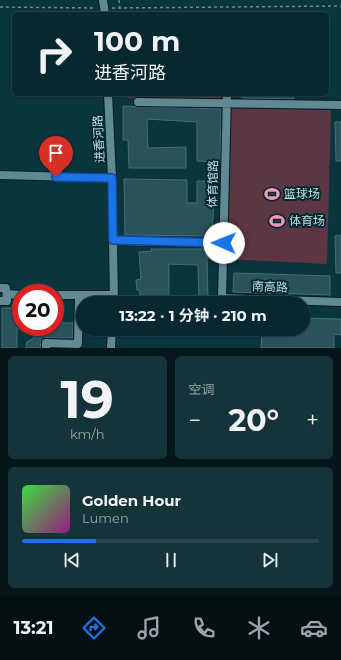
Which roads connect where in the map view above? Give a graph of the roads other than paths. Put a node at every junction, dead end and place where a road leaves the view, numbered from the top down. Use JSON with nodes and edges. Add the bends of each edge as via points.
{"nodes":[{"id":1,"x":108,"y":96,"type":"edge"},
{"id":2,"x":227,"y":96,"type":"edge"},
{"id":3,"x":138,"y":102,"type":"dead end"},
{"id":4,"x":226,"y":104,"type":"junction"},
{"id":5,"x":341,"y":105,"type":"edge"},
{"id":6,"x":0,"y":175,"type":"edge"},
{"id":7,"x":112,"y":178,"type":"junction"},
{"id":8,"x":113,"y":240,"type":"junction"},
{"id":9,"x":224,"y":243,"type":"junction"},
{"id":10,"x":0,"y":288,"type":"edge"},
{"id":11,"x":7,"y":294,"type":"junction"},
{"id":12,"x":12,"y":294,"type":"edge"},
{"id":13,"x":64,"y":295,"type":"edge"},
{"id":14,"x":79,"y":295,"type":"junction"},
{"id":15,"x":88,"y":296,"type":"edge"},
{"id":16,"x":114,"y":296,"type":"edge"},
{"id":17,"x":222,"y":296,"type":"edge"},
{"id":18,"x":310,"y":301,"type":"edge"},
{"id":19,"x":0,"y":302,"type":"edge"},
{"id":20,"x":341,"y":302,"type":"edge"},
{"id":21,"x":112,"y":336,"type":"edge"},
{"id":22,"x":46,"y":348,"type":"edge"},
{"id":23,"x":111,"y":348,"type":"edge"}],
"edges":[{"from":1,"to":7,"type":"street","name":"进香河路"},
{"from":2,"to":4,"type":"street","name":"体育馆路"},
{"from":3,"to":4,"type":"street"},
{"from":4,"to":5,"type":"street"},
{"from":4,"to":9,"type":"street","name":"体育馆路"},
{"from":6,"to":7,"type":"street"},
{"from":7,"to":8,"type":"street","name":"进香河路"},
{"from":8,"to":9,"type":"street"},
{"from":8,"to":16,"type":"street","name":"进香河路"},
{"from":9,"to":17,"type":"street","name":"体育馆路"},
{"from":10,"to":11,"type":"street","via":[[6,288]]},
{"from":11,"to":12,"type":"street"},
{"from":11,"to":19,"type":"street","via":[[7,301]]},
{"from":13,"to":14,"type":"street"},
{"from":14,"to":15,"type":"street"},
{"from":14,"to":22,"type":"street","via":[[78,344],[46,344]]},
{"from":18,"to":20,"type":"street","name":"南高路"},
{"from":21,"to":23,"type":"street"}]}
